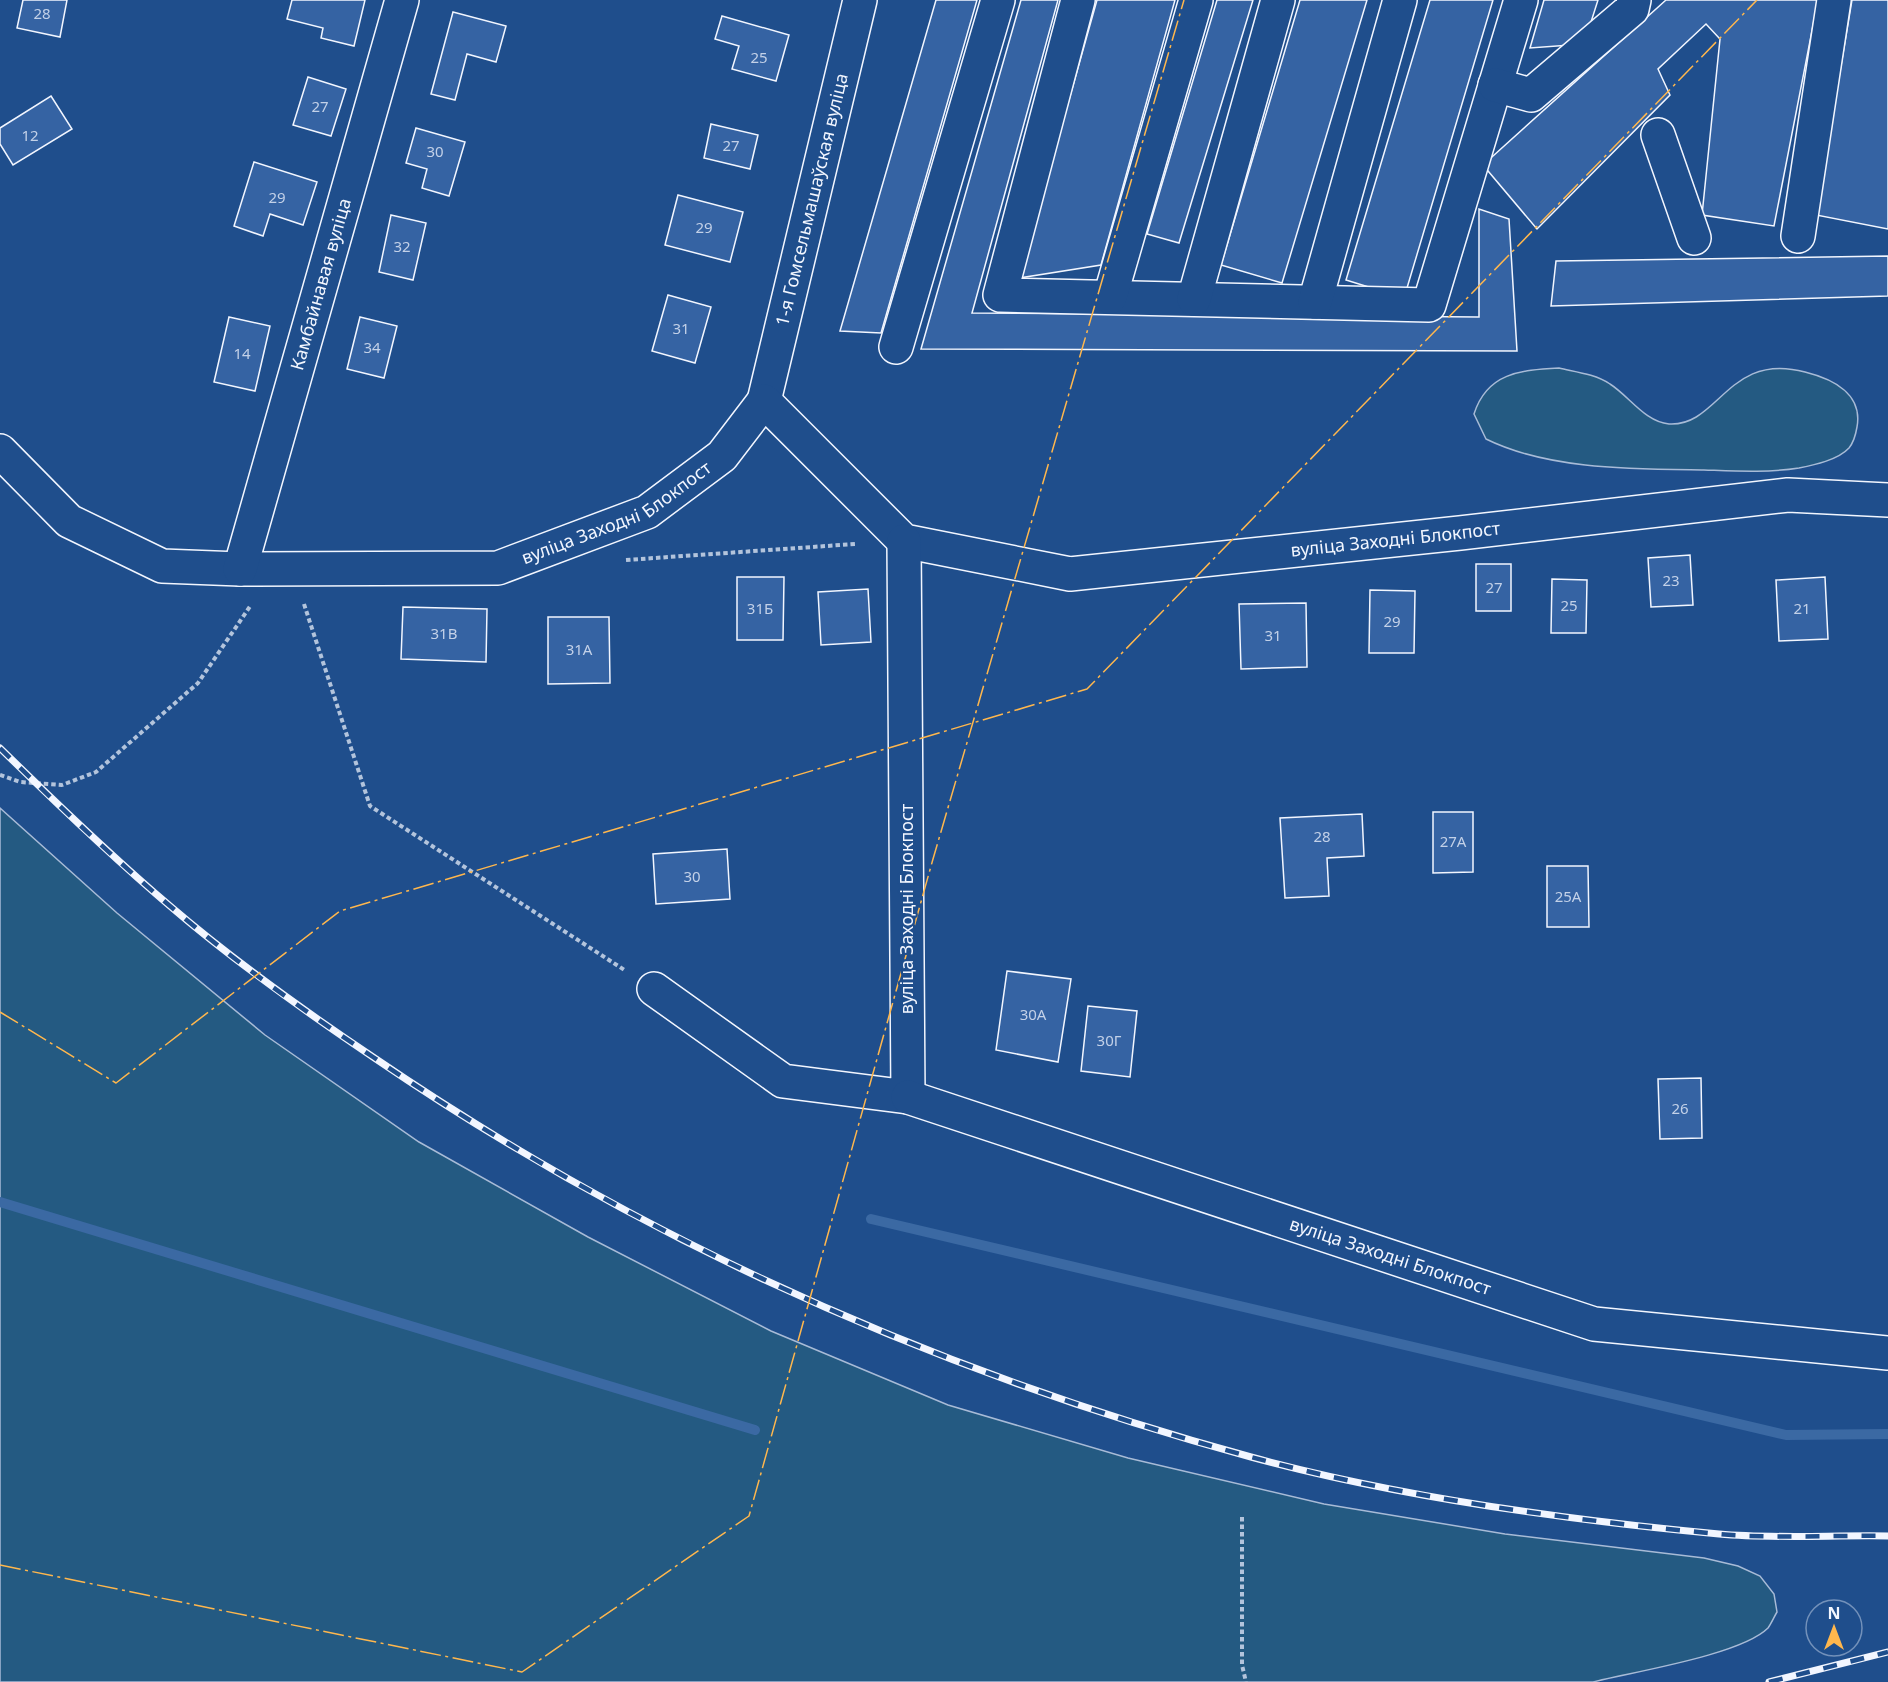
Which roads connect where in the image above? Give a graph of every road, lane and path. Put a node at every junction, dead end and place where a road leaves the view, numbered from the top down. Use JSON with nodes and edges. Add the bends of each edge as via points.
{"nodes":[{"id":1,"x":402,"y":0,"type":"edge"},
{"id":2,"x":860,"y":0,"type":"edge"},
{"id":3,"x":998,"y":0,"type":"edge"},
{"id":4,"x":1078,"y":0,"type":"edge"},
{"id":5,"x":1196,"y":0,"type":"edge"},
{"id":6,"x":1278,"y":0,"type":"edge"},
{"id":7,"x":1400,"y":0,"type":"edge"},
{"id":8,"x":1521,"y":0,"type":"edge"},
{"id":9,"x":1634,"y":0,"type":"edge"},
{"id":10,"x":1834,"y":0,"type":"edge"},
{"id":11,"x":1495,"y":85,"type":"junction"},
{"id":12,"x":1658,"y":135,"type":"dead end"},
{"id":13,"x":1798,"y":236,"type":"dead end"},
{"id":14,"x":1694,"y":238,"type":"dead end"},
{"id":15,"x":1110,"y":297,"type":"junction"},
{"id":16,"x":1194,"y":299,"type":"junction"},
{"id":17,"x":1315,"y":302,"type":"junction"},
{"id":18,"x":896,"y":347,"type":"dead end"},
{"id":19,"x":764,"y":401,"type":"junction"},
{"id":20,"x":0,"y":451,"type":"edge"},
{"id":21,"x":1888,"y":500,"type":"edge"},
{"id":22,"x":904,"y":541,"type":"junction"},
{"id":23,"x":618,"y":560,"type":"dead end"},
{"id":24,"x":240,"y":569,"type":"junction"},
{"id":25,"x":293,"y":569,"type":"junction"},
{"id":26,"x":0,"y":775,"type":"edge"},
{"id":27,"x":654,"y":989,"type":"joint"},
{"id":28,"x":908,"y":1097,"type":"junction"},
{"id":29,"x":1888,"y":1353,"type":"edge"},
{"id":30,"x":1242,"y":1517,"type":"dead end"},
{"id":31,"x":1246,"y":1682,"type":"edge"}],
"edges":[{"from":1,"to":24,"type":"street","name":"Камбайнавая вуліца"},
{"from":2,"to":19,"type":"street","name":"1-я Гомсельмашаўская вуліца"},
{"from":3,"to":18,"type":"street"},
{"from":4,"to":15,"type":"street","via":[[1000,295]]},
{"from":5,"to":15,"type":"street"},
{"from":6,"to":16,"type":"street"},
{"from":7,"to":17,"type":"street"},
{"from":8,"to":11,"type":"street"},
{"from":9,"to":11,"type":"street","via":[[1632,9],[1531,95]]},
{"from":10,"to":13,"type":"street"},
{"from":11,"to":17,"type":"street","via":[[1429,305]]},
{"from":12,"to":14,"type":"street"},
{"from":15,"to":16,"type":"street"},
{"from":16,"to":17,"type":"street"},
{"from":19,"to":22,"type":"street"},
{"from":19,"to":25,"type":"street","name":"вуліца Заходні Блокпост","via":[[722,456],[647,512],[498,568]]},
{"from":20,"to":24,"type":"street","name":"вуліца Заходні Блокпост","via":[[69,521],[162,566]]},
{"from":21,"to":22,"type":"street","name":"вуліца Заходні Блокпост","via":[[1788,495],[1070,574]]},
{"from":22,"to":23,"type":"path"},
{"from":22,"to":28,"type":"street","name":"вуліца Заходні Блокпост"},
{"from":24,"to":25,"type":"street","name":"вуліца Заходні Блокпост"},
{"from":25,"to":26,"type":"path","via":[[249,607],[198,683],[96,772],[62,785],[20,782]]},
{"from":25,"to":27,"type":"path","via":[[370,806]]},
{"from":27,"to":28,"type":"street","name":"вуліца Заходні Блокпост","via":[[783,1081]]},
{"from":28,"to":29,"type":"street","name":"вуліца Заходні Блокпост","via":[[1594,1324]]},
{"from":30,"to":31,"type":"path","via":[[1242,1665]]}]}
